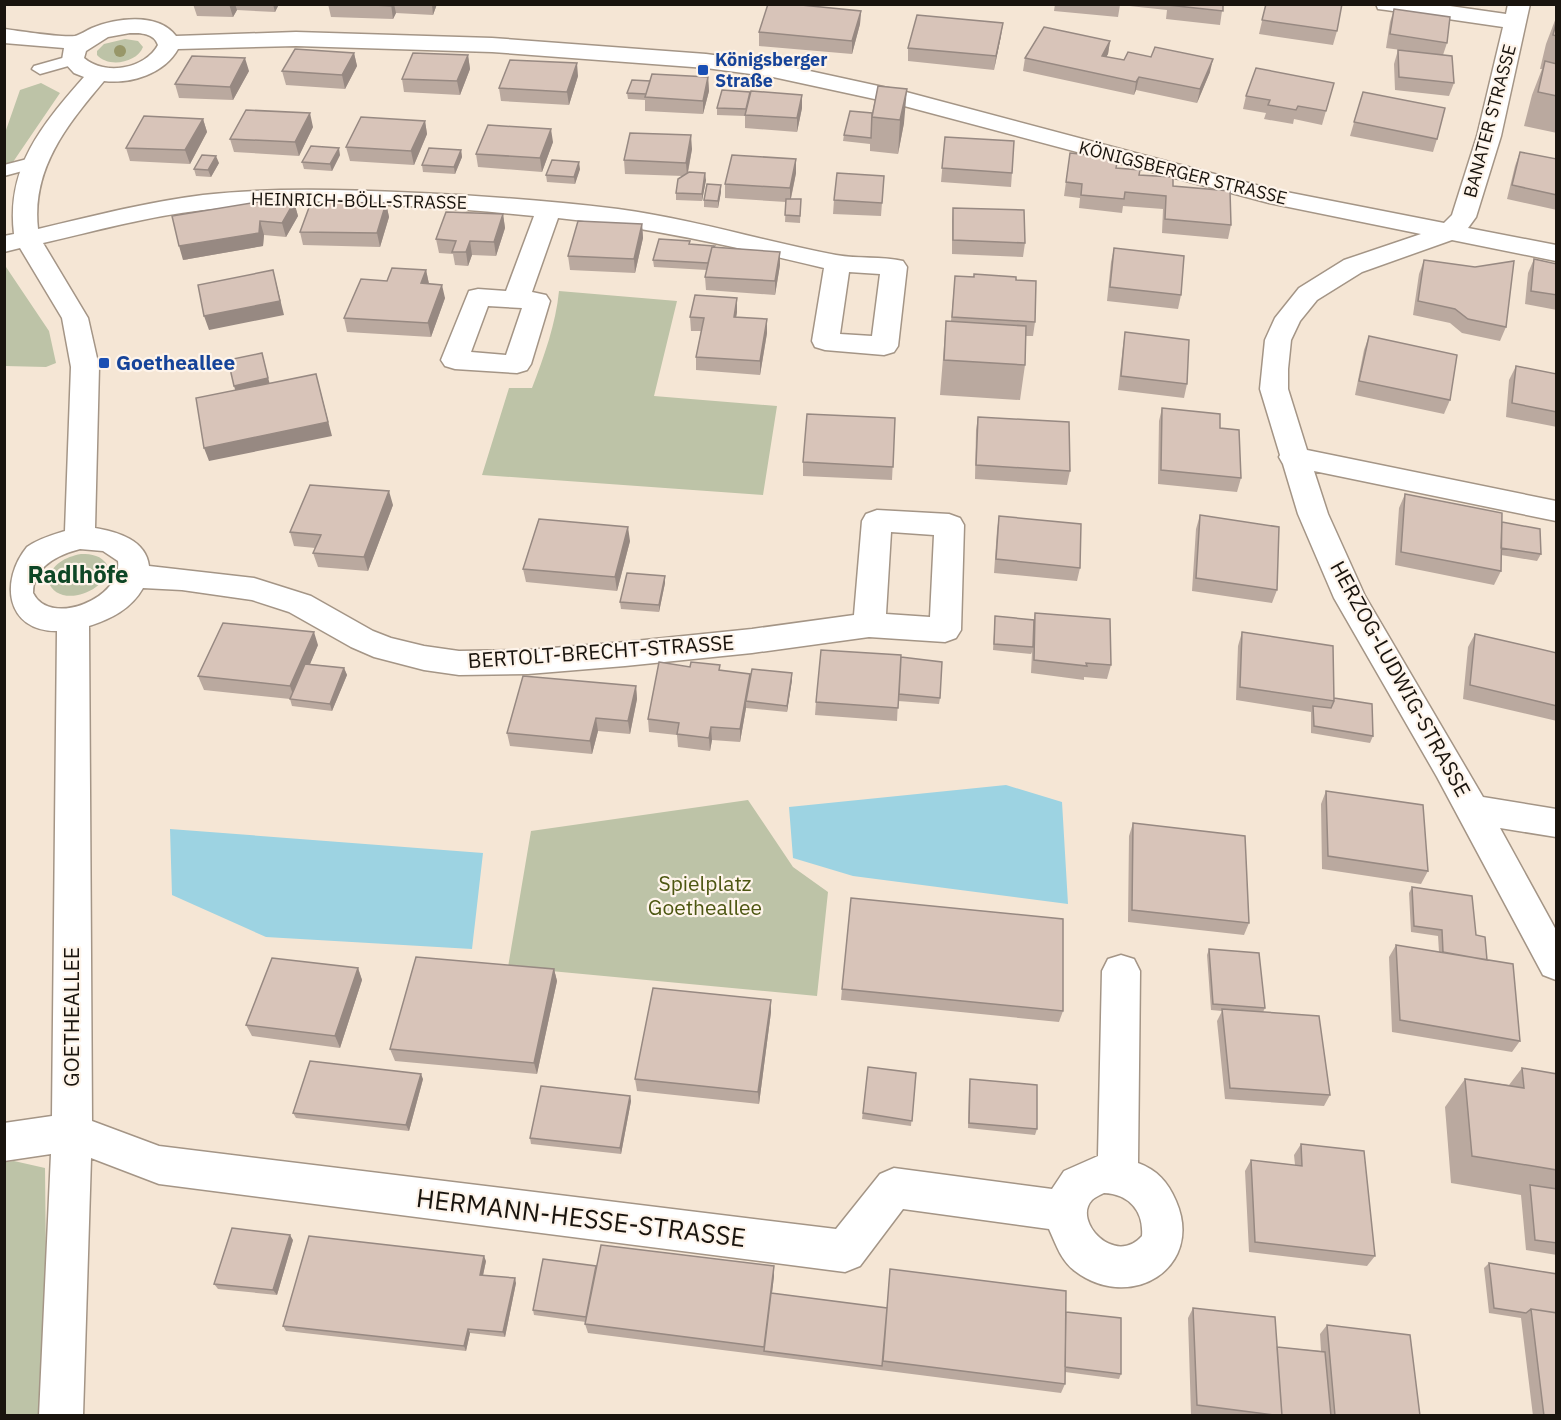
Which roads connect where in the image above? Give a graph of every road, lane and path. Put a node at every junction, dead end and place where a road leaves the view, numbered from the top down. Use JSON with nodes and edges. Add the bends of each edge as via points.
{"nodes":[{"id":1,"x":158,"y":4,"type":"edge"},
{"id":2,"x":1386,"y":4,"type":"edge"},
{"id":3,"x":1518,"y":14,"type":"edge"},
{"id":4,"x":143,"y":27,"type":"junction"},
{"id":5,"x":4,"y":36,"type":"edge"},
{"id":6,"x":168,"y":43,"type":"junction"},
{"id":7,"x":77,"y":52,"type":"junction"},
{"id":8,"x":40,"y":69,"type":"dead end"},
{"id":9,"x":98,"y":74,"type":"junction"},
{"id":10,"x":35,"y":162,"type":"junction"},
{"id":11,"x":4,"y":171,"type":"edge"},
{"id":12,"x":549,"y":209,"type":"junction"},
{"id":13,"x":1450,"y":232,"type":"junction"},
{"id":14,"x":16,"y":241,"type":"edge"},
{"id":15,"x":1557,"y":254,"type":"edge"},
{"id":16,"x":838,"y":263,"type":"dead end"},
{"id":17,"x":516,"y":300,"type":"dead end"},
{"id":18,"x":1293,"y":457,"type":"junction"},
{"id":19,"x":1557,"y":511,"type":"edge"},
{"id":20,"x":80,"y":538,"type":"junction"},
{"id":21,"x":133,"y":576,"type":"junction"},
{"id":22,"x":12,"y":601,"type":"edge"},
{"id":23,"x":73,"y":618,"type":"junction"},
{"id":24,"x":868,"y":625,"type":"dead end"},
{"id":25,"x":1472,"y":809,"type":"junction"},
{"id":26,"x":1557,"y":823,"type":"edge"},
{"id":27,"x":1557,"y":964,"type":"edge"},
{"id":28,"x":1121,"y":971,"type":"dead end"},
{"id":29,"x":72,"y":1132,"type":"junction"},
{"id":30,"x":4,"y":1142,"type":"edge"},
{"id":31,"x":1118,"y":1174,"type":"junction"},
{"id":32,"x":1066,"y":1211,"type":"junction"},
{"id":33,"x":61,"y":1416,"type":"edge"}],
"edges":[{"from":1,"to":4,"type":"street"},
{"from":2,"to":3,"type":"street"},
{"from":3,"to":13,"type":"street","name":"BANATER STRASSE","via":[[1470,200],[1464,216]]},
{"from":4,"to":6,"type":"street","via":[[159,32]]},
{"from":4,"to":7,"type":"street","via":[[115,28],[89,37]]},
{"from":5,"to":7,"type":"street"},
{"from":6,"to":9,"type":"street","via":[[164,56],[150,66],[119,74]]},
{"from":6,"to":13,"type":"street","name":"KÖNIGSBERGER STRASSE","via":[[296,39],[471,44],[741,66],[898,97],[1269,196]]},
{"from":7,"to":8,"type":"lane"},
{"from":7,"to":9,"type":"street","via":[[87,71]]},
{"from":9,"to":10,"type":"street","via":[[58,121]]},
{"from":10,"to":11,"type":"lane"},
{"from":10,"to":14,"type":"street"},
{"from":12,"to":14,"type":"street","name":"HEINRICH-BÖLL-STRASSE","via":[[368,198],[272,197],[170,208]]},
{"from":12,"to":16,"type":"street","name":"HEINRICH-BÖLL-STRASSE","via":[[657,223]]},
{"from":12,"to":17,"type":"street"},
{"from":13,"to":15,"type":"street","name":"KÖNIGSBERGER STRASSE"},
{"from":13,"to":18,"type":"street","name":"HERZOG-LUDWIG-STRASSE","via":[[1353,266],[1320,284],[1296,305],[1278,340],[1274,369],[1274,389]]},
{"from":14,"to":20,"type":"street","via":[[75,318],[85,367]]},
{"from":18,"to":19,"type":"street"},
{"from":18,"to":25,"type":"street","name":"HERZOG-LUDWIG-STRASSE","via":[[1350,598]]},
{"from":20,"to":21,"type":"street","via":[[116,542],[127,550],[134,563]]},
{"from":20,"to":22,"type":"street","via":[[44,550],[30,561]]},
{"from":21,"to":23,"type":"street","via":[[108,606]]},
{"from":21,"to":24,"type":"street","name":"BERTOLT-BRECHT-STRASSE","via":[[254,589],[300,604],[373,644],[404,654],[459,663],[625,654]]},
{"from":22,"to":23,"type":"street","via":[[41,617]]},
{"from":23,"to":29,"type":"street","name":"GOETHEALLEE"},
{"from":25,"to":26,"type":"street"},
{"from":25,"to":27,"type":"street","name":"HERZOG-LUDWIG-STRASSE"},
{"from":28,"to":31,"type":"street"},
{"from":29,"to":30,"type":"street"},
{"from":29,"to":32,"type":"street","name":"HERMANN-HESSE-STRASSE","via":[[159,1165],[845,1251],[894,1188]]},
{"from":29,"to":33,"type":"street","name":"GOETHEALLEE"},
{"from":31,"to":32,"type":"street","via":[[1102,1174],[1077,1186]]},
{"from":31,"to":32,"type":"street","via":[[1135,1181],[1160,1209],[1164,1227],[1160,1244],[1150,1258],[1118,1268],[1101,1264],[1075,1243],[1067,1228]]}]}
